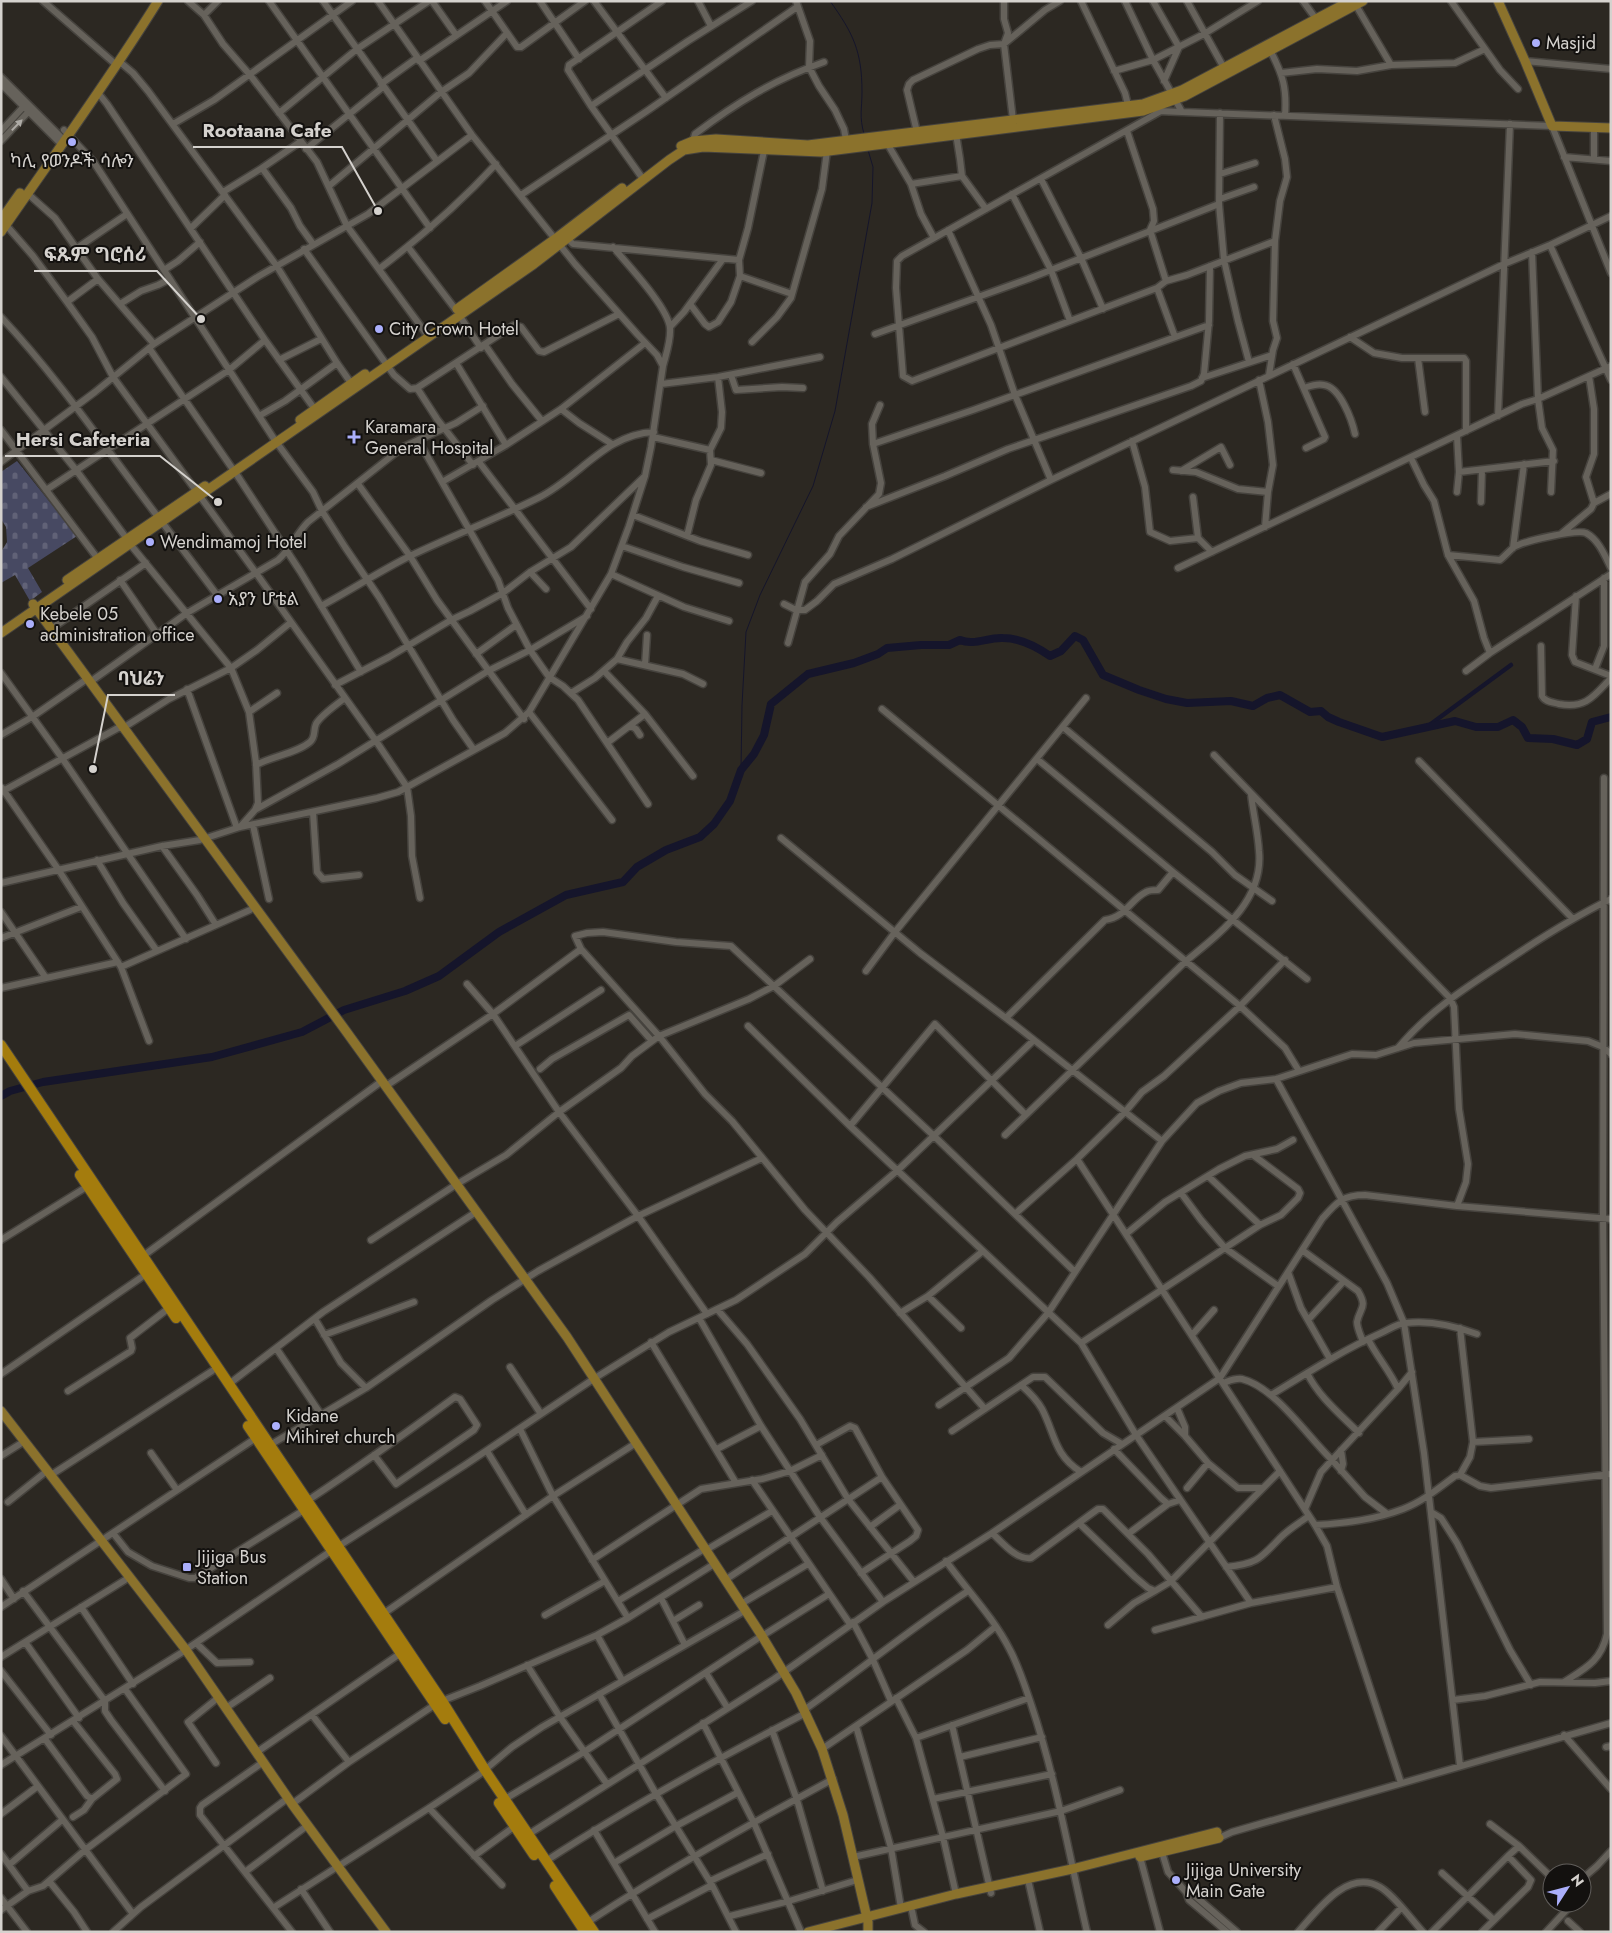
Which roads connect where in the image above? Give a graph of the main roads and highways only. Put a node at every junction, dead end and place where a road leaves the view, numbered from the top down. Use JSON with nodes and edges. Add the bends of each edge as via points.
{"nodes":[{"id":1,"x":152,"y":1,"type":"edge"},
{"id":2,"x":158,"y":1,"type":"edge"},
{"id":3,"x":1496,"y":1,"type":"edge"},
{"id":4,"x":1355,"y":2,"type":"edge"},
{"id":5,"x":117,"y":62,"type":"junction"},
{"id":6,"x":1174,"y":97,"type":"junction"},
{"id":7,"x":1129,"y":109,"type":"junction"},
{"id":8,"x":1611,"y":128,"type":"edge"},
{"id":9,"x":62,"y":138,"type":"junction"},
{"id":10,"x":885,"y":141,"type":"junction"},
{"id":11,"x":850,"y":143,"type":"junction"},
{"id":12,"x":765,"y":146,"type":"junction"},
{"id":13,"x":642,"y":176,"type":"junction"},
{"id":14,"x":3,"y":225,"type":"edge"},
{"id":15,"x":457,"y":313,"type":"junction"},
{"id":16,"x":385,"y":363,"type":"junction"},
{"id":17,"x":317,"y":411,"type":"junction"},
{"id":18,"x":128,"y":542,"type":"junction"},
{"id":19,"x":33,"y":608,"type":"junction"},
{"id":20,"x":1,"y":626,"type":"edge"},
{"id":21,"x":1,"y":633,"type":"edge"},
{"id":22,"x":87,"y":681,"type":"junction"},
{"id":23,"x":202,"y":839,"type":"junction"},
{"id":24,"x":313,"y":992,"type":"junction"},
{"id":25,"x":1,"y":1045,"type":"edge"},
{"id":26,"x":1,"y":1058,"type":"edge"},
{"id":27,"x":13,"y":1068,"type":"junction"},
{"id":28,"x":32,"y":1097,"type":"junction"},
{"id":29,"x":455,"y":1185,"type":"junction"},
{"id":30,"x":150,"y":1272,"type":"junction"},
{"id":31,"x":524,"y":1280,"type":"junction"},
{"id":32,"x":593,"y":1379,"type":"junction"},
{"id":33,"x":1,"y":1411,"type":"edge"},
{"id":34,"x":1,"y":1420,"type":"edge"},
{"id":35,"x":47,"y":1474,"type":"junction"},
{"id":36,"x":306,"y":1505,"type":"junction"},
{"id":37,"x":674,"y":1506,"type":"junction"},
{"id":38,"x":99,"y":1542,"type":"junction"},
{"id":39,"x":335,"y":1549,"type":"junction"},
{"id":40,"x":703,"y":1551,"type":"junction"},
{"id":41,"x":741,"y":1609,"type":"junction"},
{"id":42,"x":183,"y":1652,"type":"junction"},
{"id":43,"x":439,"y":1703,"type":"junction"},
{"id":44,"x":803,"y":1712,"type":"junction"},
{"id":45,"x":483,"y":1772,"type":"junction"},
{"id":46,"x":831,"y":1780,"type":"junction"},
{"id":47,"x":288,"y":1802,"type":"junction"},
{"id":48,"x":1218,"y":1835,"type":"road end"},
{"id":49,"x":1161,"y":1848,"type":"junction"},
{"id":50,"x":335,"y":1868,"type":"junction"},
{"id":51,"x":1073,"y":1872,"type":"junction"},
{"id":52,"x":990,"y":1890,"type":"junction"},
{"id":53,"x":866,"y":1924,"type":"edge"},
{"id":54,"x":586,"y":1927,"type":"edge"},
{"id":55,"x":379,"y":1932,"type":"edge"},
{"id":56,"x":386,"y":1932,"type":"edge"},
{"id":57,"x":594,"y":1932,"type":"edge"},
{"id":58,"x":808,"y":1932,"type":"edge"},
{"id":59,"x":831,"y":1932,"type":"edge"}],
"edges":[{"from":1,"to":5,"type":"main road"},
{"from":2,"to":5,"type":"main road"},
{"from":3,"to":8,"type":"main road","via":[[1552,126]]},
{"from":4,"to":6,"type":"main road","via":[[1270,50]]},
{"from":4,"to":6,"type":"main road","via":[[1316,19]]},
{"from":5,"to":9,"type":"main road"},
{"from":5,"to":9,"type":"main road","via":[[99,94]]},
{"from":6,"to":7,"type":"main road"},
{"from":6,"to":7,"type":"main road","via":[[1143,110]]},
{"from":7,"to":10,"type":"main road"},
{"from":7,"to":10,"type":"main road","via":[[917,132]]},
{"from":9,"to":14,"type":"main road"},
{"from":9,"to":14,"type":"main road"},
{"from":10,"to":11,"type":"main road"},
{"from":11,"to":12,"type":"main road"},
{"from":11,"to":12,"type":"main road","via":[[827,151],[805,152]]},
{"from":12,"to":13,"type":"main road","via":[[693,148]]},
{"from":12,"to":13,"type":"main road","via":[[716,139],[693,142],[674,149]]},
{"from":13,"to":15,"type":"main road"},
{"from":15,"to":16,"type":"main road"},
{"from":15,"to":16,"type":"main road","via":[[425,332]]},
{"from":16,"to":17,"type":"main road"},
{"from":16,"to":17,"type":"main road","via":[[351,383]]},
{"from":17,"to":18,"type":"main road"},
{"from":18,"to":19,"type":"main road"},
{"from":18,"to":19,"type":"main road","via":[[98,559]]},
{"from":19,"to":20,"type":"main road"},
{"from":19,"to":21,"type":"main road"},
{"from":19,"to":22,"type":"main road"},
{"from":19,"to":22,"type":"main road"},
{"from":22,"to":23,"type":"main road"},
{"from":23,"to":24,"type":"main road"},
{"from":23,"to":24,"type":"main road","via":[[250,910]]},
{"from":24,"to":29,"type":"main road"},
{"from":25,"to":27,"type":"highway"},
{"from":26,"to":27,"type":"highway"},
{"from":27,"to":28,"type":"highway"},
{"from":28,"to":30,"type":"highway","via":[[88,1186]]},
{"from":28,"to":30,"type":"highway","via":[[143,1256]]},
{"from":29,"to":31,"type":"main road"},
{"from":29,"to":31,"type":"main road"},
{"from":30,"to":36,"type":"highway","via":[[270,1445]]},
{"from":30,"to":36,"type":"highway","via":[[170,1308],[256,1438]]},
{"from":31,"to":32,"type":"main road"},
{"from":32,"to":37,"type":"main road"},
{"from":32,"to":37,"type":"main road"},
{"from":33,"to":35,"type":"main road"},
{"from":34,"to":35,"type":"main road"},
{"from":35,"to":38,"type":"main road"},
{"from":36,"to":39,"type":"highway"},
{"from":37,"to":40,"type":"main road"},
{"from":38,"to":42,"type":"main road"},
{"from":38,"to":42,"type":"main road"},
{"from":39,"to":43,"type":"highway","via":[[383,1614]]},
{"from":39,"to":43,"type":"highway","via":[[401,1653]]},
{"from":40,"to":41,"type":"main road"},
{"from":40,"to":41,"type":"main road","via":[[725,1580]]},
{"from":41,"to":44,"type":"main road"},
{"from":42,"to":47,"type":"main road","via":[[214,1701]]},
{"from":42,"to":47,"type":"main road","via":[[257,1752]]},
{"from":43,"to":45,"type":"highway"},
{"from":44,"to":46,"type":"main road"},
{"from":44,"to":46,"type":"main road","via":[[822,1749]]},
{"from":45,"to":54,"type":"highway","via":[[515,1826]]},
{"from":45,"to":54,"type":"highway","via":[[529,1834]]},
{"from":46,"to":53,"type":"main road"},
{"from":46,"to":53,"type":"main road","via":[[853,1857]]},
{"from":47,"to":50,"type":"main road"},
{"from":47,"to":50,"type":"main road"},
{"from":48,"to":49,"type":"main road"},
{"from":49,"to":51,"type":"main road"},
{"from":49,"to":51,"type":"main road","via":[[1140,1857]]},
{"from":50,"to":55,"type":"main road"},
{"from":50,"to":56,"type":"main road"},
{"from":51,"to":52,"type":"main road"},
{"from":51,"to":52,"type":"main road"},
{"from":52,"to":53,"type":"main road"},
{"from":52,"to":53,"type":"main road","via":[[956,1894],[901,1908]]},
{"from":53,"to":58,"type":"main road"},
{"from":53,"to":59,"type":"main road"},
{"from":54,"to":57,"type":"highway"}]}
